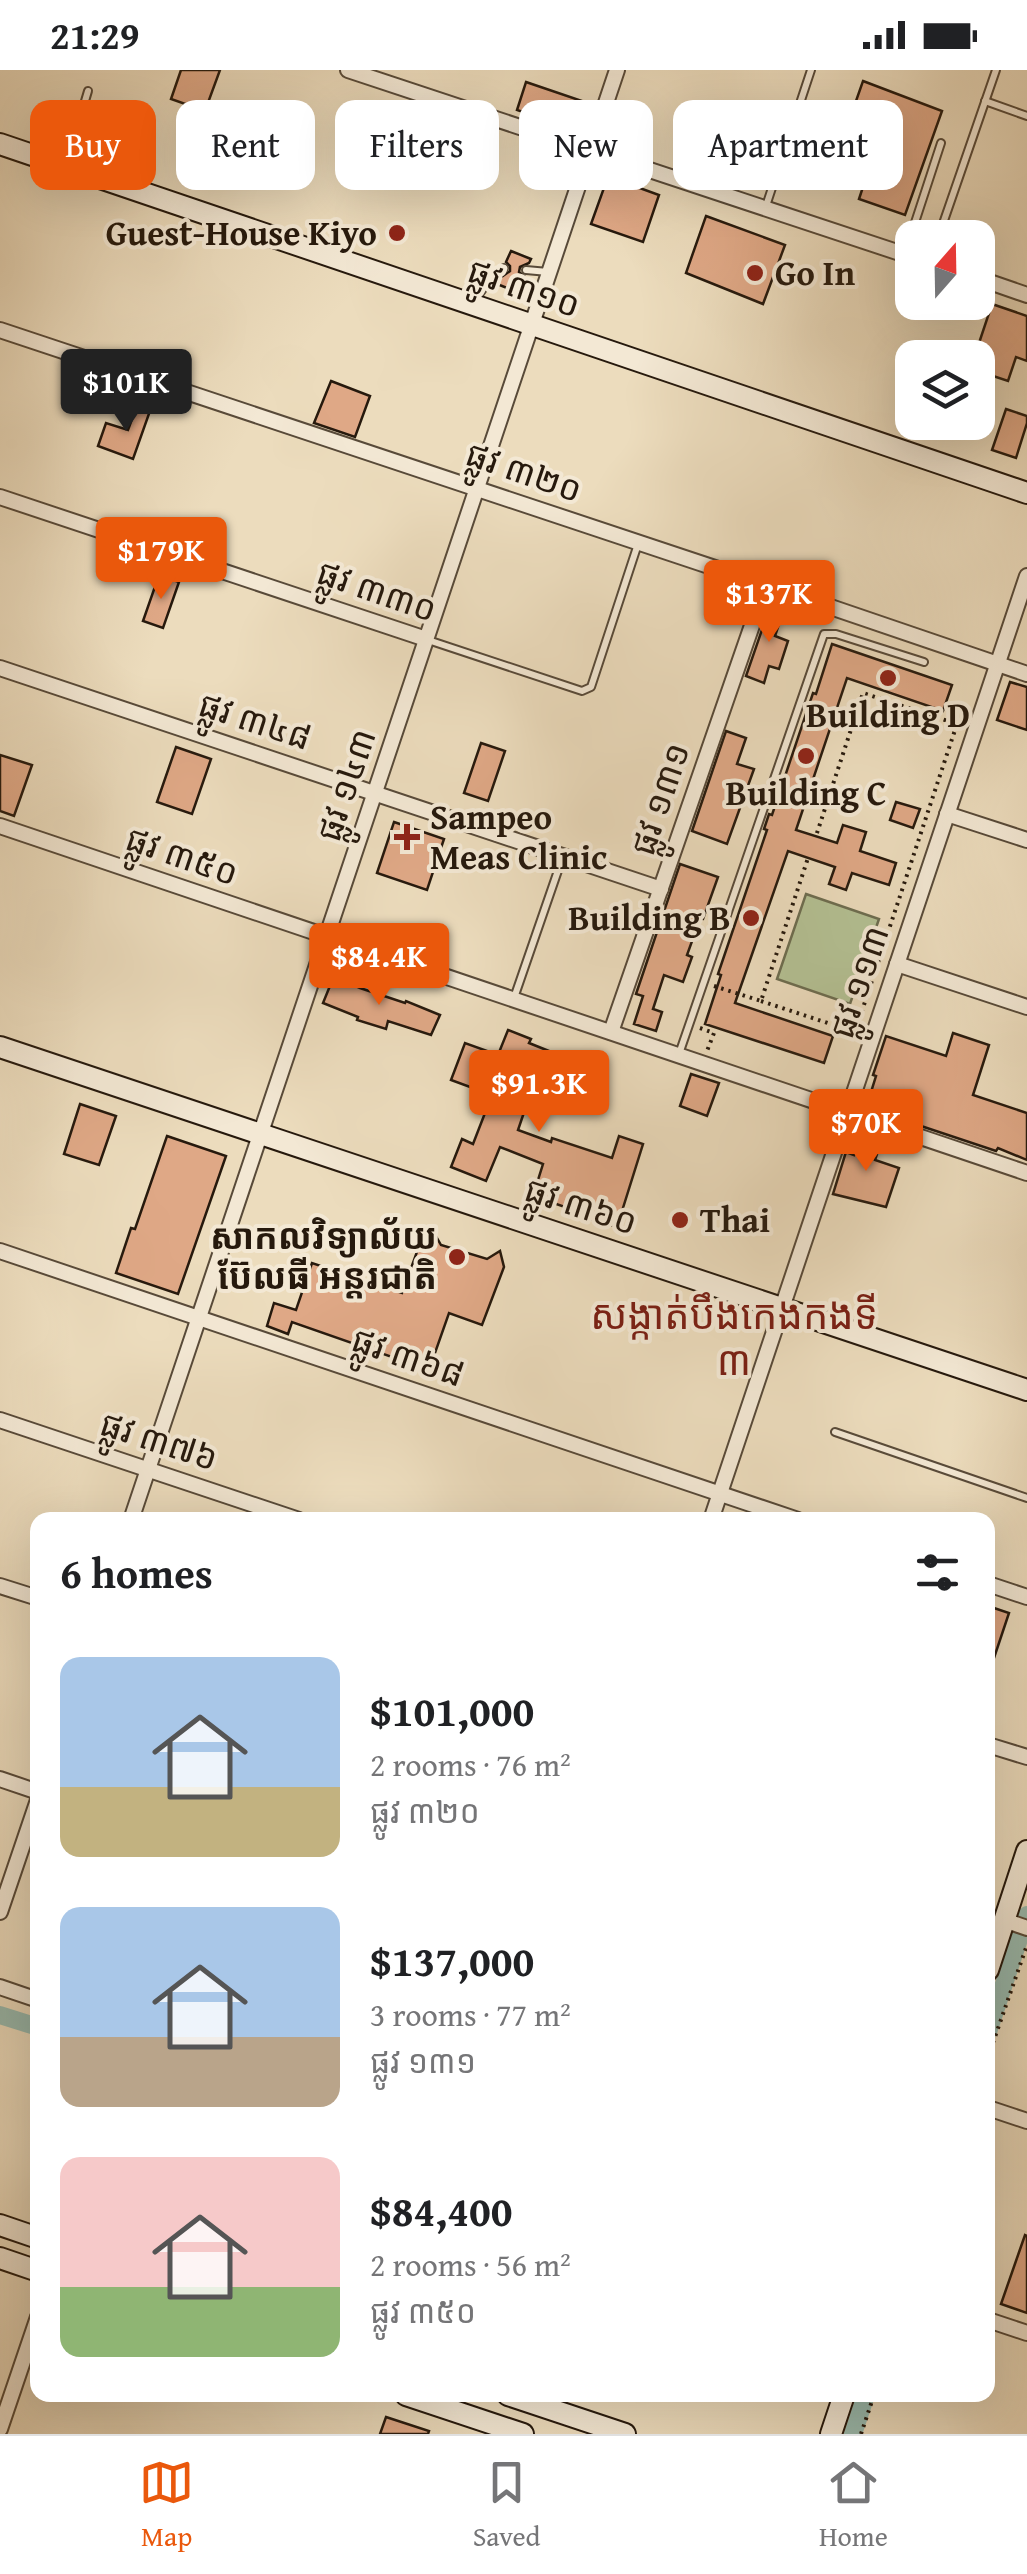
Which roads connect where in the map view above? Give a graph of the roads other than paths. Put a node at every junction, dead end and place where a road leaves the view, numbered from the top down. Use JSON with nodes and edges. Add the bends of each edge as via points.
{"nodes":[{"id":1,"x":348,"y":70,"type":"edge"},
{"id":2,"x":617,"y":70,"type":"edge"},
{"id":3,"x":812,"y":70,"type":"edge"},
{"id":4,"x":996,"y":70,"type":"edge"},
{"id":5,"x":389,"y":76,"type":"edge"},
{"id":6,"x":88,"y":91,"type":"dead end"},
{"id":7,"x":85,"y":100,"type":"edge"},
{"id":8,"x":607,"y":100,"type":"edge"},
{"id":9,"x":985,"y":101,"type":"junction"},
{"id":10,"x":1027,"y":116,"type":"edge"},
{"id":11,"x":519,"y":124,"type":"edge"},
{"id":12,"x":941,"y":143,"type":"dead end"},
{"id":13,"x":0,"y":144,"type":"edge"},
{"id":14,"x":30,"y":154,"type":"edge"},
{"id":15,"x":653,"y":171,"type":"edge"},
{"id":16,"x":136,"y":190,"type":"edge"},
{"id":17,"x":577,"y":190,"type":"edge"},
{"id":18,"x":765,"y":208,"type":"junction"},
{"id":19,"x":919,"y":220,"type":"edge"},
{"id":20,"x":944,"y":220,"type":"edge"},
{"id":21,"x":895,"y":251,"type":"edge"},
{"id":22,"x":504,"y":268,"type":"dead end"},
{"id":23,"x":526,"y":270,"type":"dead end"},
{"id":24,"x":549,"y":272,"type":"junction"},
{"id":25,"x":995,"y":284,"type":"edge"},
{"id":26,"x":1027,"y":295,"type":"edge"},
{"id":27,"x":472,"y":305,"type":"junction"},
{"id":28,"x":531,"y":326,"type":"junction"},
{"id":29,"x":0,"y":330,"type":"edge"},
{"id":30,"x":477,"y":488,"type":"junction"},
{"id":31,"x":1027,"y":492,"type":"edge"},
{"id":32,"x":0,"y":496,"type":"edge"},
{"id":33,"x":639,"y":543,"type":"junction"},
{"id":34,"x":1027,"y":576,"type":"edge"},
{"id":35,"x":766,"y":585,"type":"junction"},
{"id":36,"x":426,"y":640,"type":"junction"},
{"id":37,"x":924,"y":662,"type":"dead end"},
{"id":38,"x":997,"y":665,"type":"junction"},
{"id":39,"x":0,"y":668,"type":"edge"},
{"id":40,"x":1027,"y":674,"type":"edge"},
{"id":41,"x":375,"y":792,"type":"junction"},
{"id":42,"x":947,"y":814,"type":"junction"},
{"id":43,"x":0,"y":826,"type":"edge"},
{"id":44,"x":1027,"y":840,"type":"edge"},
{"id":45,"x":562,"y":856,"type":"junction"},
{"id":46,"x":661,"y":889,"type":"junction"},
{"id":47,"x":326,"y":936,"type":"junction"},
{"id":48,"x":897,"y":964,"type":"junction"},
{"id":49,"x":514,"y":1000,"type":"junction"},
{"id":50,"x":1027,"y":1007,"type":"edge"},
{"id":51,"x":611,"y":1032,"type":"junction"},
{"id":52,"x":0,"y":1047,"type":"edge"},
{"id":53,"x":678,"y":1055,"type":"junction"},
{"id":54,"x":847,"y":1112,"type":"junction"},
{"id":55,"x":260,"y":1134,"type":"junction"},
{"id":56,"x":1027,"y":1173,"type":"edge"},
{"id":57,"x":0,"y":1251,"type":"edge"},
{"id":58,"x":782,"y":1308,"type":"junction"},
{"id":59,"x":199,"y":1318,"type":"junction"},
{"id":60,"x":1027,"y":1390,"type":"edge"},
{"id":61,"x":0,"y":1420,"type":"edge"},
{"id":62,"x":836,"y":1432,"type":"dead end"},
{"id":63,"x":148,"y":1469,"type":"junction"},
{"id":64,"x":720,"y":1494,"type":"junction"},
{"id":65,"x":1027,"y":1498,"type":"edge"},
{"id":66,"x":134,"y":1512,"type":"edge"},
{"id":67,"x":276,"y":1512,"type":"edge"},
{"id":68,"x":713,"y":1512,"type":"edge"},
{"id":69,"x":774,"y":1512,"type":"edge"},
{"id":70,"x":0,"y":1586,"type":"edge"},
{"id":71,"x":995,"y":1586,"type":"edge"},
{"id":72,"x":30,"y":1595,"type":"edge"},
{"id":73,"x":1027,"y":1597,"type":"edge"},
{"id":74,"x":995,"y":1747,"type":"edge"},
{"id":75,"x":1027,"y":1758,"type":"edge"},
{"id":76,"x":0,"y":1779,"type":"edge"},
{"id":77,"x":30,"y":1789,"type":"edge"},
{"id":78,"x":30,"y":1824,"type":"edge"},
{"id":79,"x":1027,"y":1851,"type":"edge"},
{"id":80,"x":0,"y":1912,"type":"edge"},
{"id":81,"x":1008,"y":1922,"type":"edge"},
{"id":82,"x":995,"y":1953,"type":"edge"},
{"id":83,"x":0,"y":1987,"type":"edge"},
{"id":84,"x":30,"y":1997,"type":"edge"},
{"id":85,"x":995,"y":2110,"type":"edge"},
{"id":86,"x":1027,"y":2121,"type":"edge"},
{"id":87,"x":0,"y":2225,"type":"edge"},
{"id":88,"x":30,"y":2235,"type":"edge"},
{"id":89,"x":0,"y":2258,"type":"edge"},
{"id":90,"x":30,"y":2268,"type":"edge"},
{"id":91,"x":995,"y":2322,"type":"edge"},
{"id":92,"x":1027,"y":2333,"type":"edge"},
{"id":93,"x":30,"y":2341,"type":"edge"},
{"id":94,"x":430,"y":2402,"type":"edge"},
{"id":95,"x":529,"y":2402,"type":"edge"},
{"id":96,"x":842,"y":2402,"type":"edge"},
{"id":97,"x":0,"y":2429,"type":"edge"},
{"id":98,"x":522,"y":2434,"type":"edge"},
{"id":99,"x":625,"y":2434,"type":"edge"},
{"id":100,"x":831,"y":2434,"type":"edge"}],
"edges":[{"from":1,"to":5,"type":"street"},
{"from":2,"to":8,"type":"street","name":"ផ្លូវ ១៤៣"},
{"from":3,"to":18,"type":"lane"},
{"from":4,"to":9,"type":"lane"},
{"from":5,"to":11,"type":"street"},
{"from":6,"to":7,"type":"lane"},
{"from":9,"to":10,"type":"lane"},
{"from":9,"to":20,"type":"lane"},
{"from":12,"to":19,"type":"lane"},
{"from":13,"to":14,"type":"street","name":"ផ្លូវ ៣១០"},
{"from":15,"to":18,"type":"street"},
{"from":16,"to":27,"type":"street","name":"ផ្លូវ ៣១០"},
{"from":17,"to":24,"type":"street","name":"ផ្លូវ ១៤៣"},
{"from":18,"to":21,"type":"street"},
{"from":22,"to":27,"type":"lane"},
{"from":23,"to":24,"type":"lane"},
{"from":24,"to":28,"type":"street","name":"ផ្លូវ ១៤៣"},
{"from":25,"to":26,"type":"street"},
{"from":27,"to":28,"type":"street","name":"ផ្លូវ ៣១០"},
{"from":28,"to":30,"type":"street","name":"ផ្លូវ ១៤៣"},
{"from":28,"to":31,"type":"street","name":"ផ្លូវ ៣១០"},
{"from":29,"to":30,"type":"street","name":"ផ្លូវ ៣២០"},
{"from":30,"to":33,"type":"street","name":"ផ្លូវ ៣២០"},
{"from":30,"to":36,"type":"street","name":"ផ្លូវ ១៤៣"},
{"from":32,"to":36,"type":"street","name":"ផ្លូវ ៣៣០"},
{"from":33,"to":35,"type":"street","name":"ផ្លូវ ៣២០"},
{"from":33,"to":36,"type":"lane","name":"ផ្លូវ ៣៣០","via":[[587,690]]},
{"from":34,"to":38,"type":"street","name":"ផ្លូវ ១១៣"},
{"from":35,"to":38,"type":"street","name":"ផ្លូវ ៣២០"},
{"from":35,"to":46,"type":"street","name":"ផ្លូវ ១៣១"},
{"from":36,"to":41,"type":"street","name":"ផ្លូវ ១៤៣"},
{"from":37,"to":53,"type":"lane","via":[[824,634]]},
{"from":38,"to":40,"type":"street","name":"ផ្លូវ ៣២០"},
{"from":38,"to":42,"type":"street","name":"ផ្លូវ ១១៣"},
{"from":39,"to":41,"type":"street","name":"ផ្លូវ ៣៤៨"},
{"from":41,"to":45,"type":"street","name":"ផ្លូវ ៣៤៨"},
{"from":41,"to":47,"type":"street","name":"ផ្លូវ ១៤៣"},
{"from":42,"to":44,"type":"street"},
{"from":42,"to":48,"type":"street","name":"ផ្លូវ ១១៣"},
{"from":43,"to":47,"type":"street","name":"ផ្លូវ ៣៥០"},
{"from":45,"to":46,"type":"street","name":"ផ្លូវ ៣៤៨"},
{"from":45,"to":49,"type":"lane"},
{"from":46,"to":51,"type":"street","name":"ផ្លូវ ១៣១"},
{"from":47,"to":49,"type":"street","name":"ផ្លូវ ៣៥០"},
{"from":47,"to":55,"type":"street","name":"ផ្លូវ ១៤៣"},
{"from":48,"to":50,"type":"street"},
{"from":48,"to":54,"type":"street","name":"ផ្លូវ ១១៣"},
{"from":49,"to":51,"type":"street","name":"ផ្លូវ ៣៥០"},
{"from":51,"to":53,"type":"street","name":"ផ្លូវ ៣៥០"},
{"from":52,"to":55,"type":"street","name":"ផ្លូវ ៣៦០"},
{"from":53,"to":54,"type":"street","name":"ផ្លូវ ៣៥០"},
{"from":54,"to":56,"type":"street","name":"ផ្លូវ ៣៥០"},
{"from":54,"to":58,"type":"street","name":"ផ្លូវ ១១៣"},
{"from":55,"to":58,"type":"street","name":"ផ្លូវ ៣៦០"},
{"from":55,"to":59,"type":"street","name":"ផ្លូវ ១៤៣"},
{"from":57,"to":59,"type":"street","name":"ផ្លូវ ៣៦៨"},
{"from":58,"to":60,"type":"street","name":"ផ្លូវ ៣៦០"},
{"from":58,"to":64,"type":"street","name":"ផ្លូវ ១១៣"},
{"from":59,"to":63,"type":"street","name":"ផ្លូវ ១៤៣"},
{"from":59,"to":64,"type":"street","name":"ផ្លូវ ៣៦៨"},
{"from":61,"to":63,"type":"street","name":"ផ្លូវ ៣៧៦"},
{"from":62,"to":65,"type":"lane"},
{"from":63,"to":66,"type":"street","name":"ផ្លូវ ១៤៣"},
{"from":63,"to":67,"type":"street","name":"ផ្លូវ ៣៧៦"},
{"from":64,"to":68,"type":"street","name":"ផ្លូវ ១១៣"},
{"from":64,"to":69,"type":"street","name":"ផ្លូវ ៣៦៨"},
{"from":70,"to":72,"type":"street"},
{"from":71,"to":73,"type":"street"},
{"from":74,"to":75,"type":"street"},
{"from":76,"to":77,"type":"street"},
{"from":78,"to":80,"type":"street"},
{"from":79,"to":81,"type":"street"},
{"from":81,"to":82,"type":"street"},
{"from":83,"to":84,"type":"street"},
{"from":85,"to":86,"type":"street"},
{"from":87,"to":88,"type":"street"},
{"from":89,"to":90,"type":"street"},
{"from":91,"to":92,"type":"street"},
{"from":93,"to":97,"type":"street"},
{"from":94,"to":98,"type":"street"},
{"from":95,"to":99,"type":"street"},
{"from":96,"to":100,"type":"street"}]}
